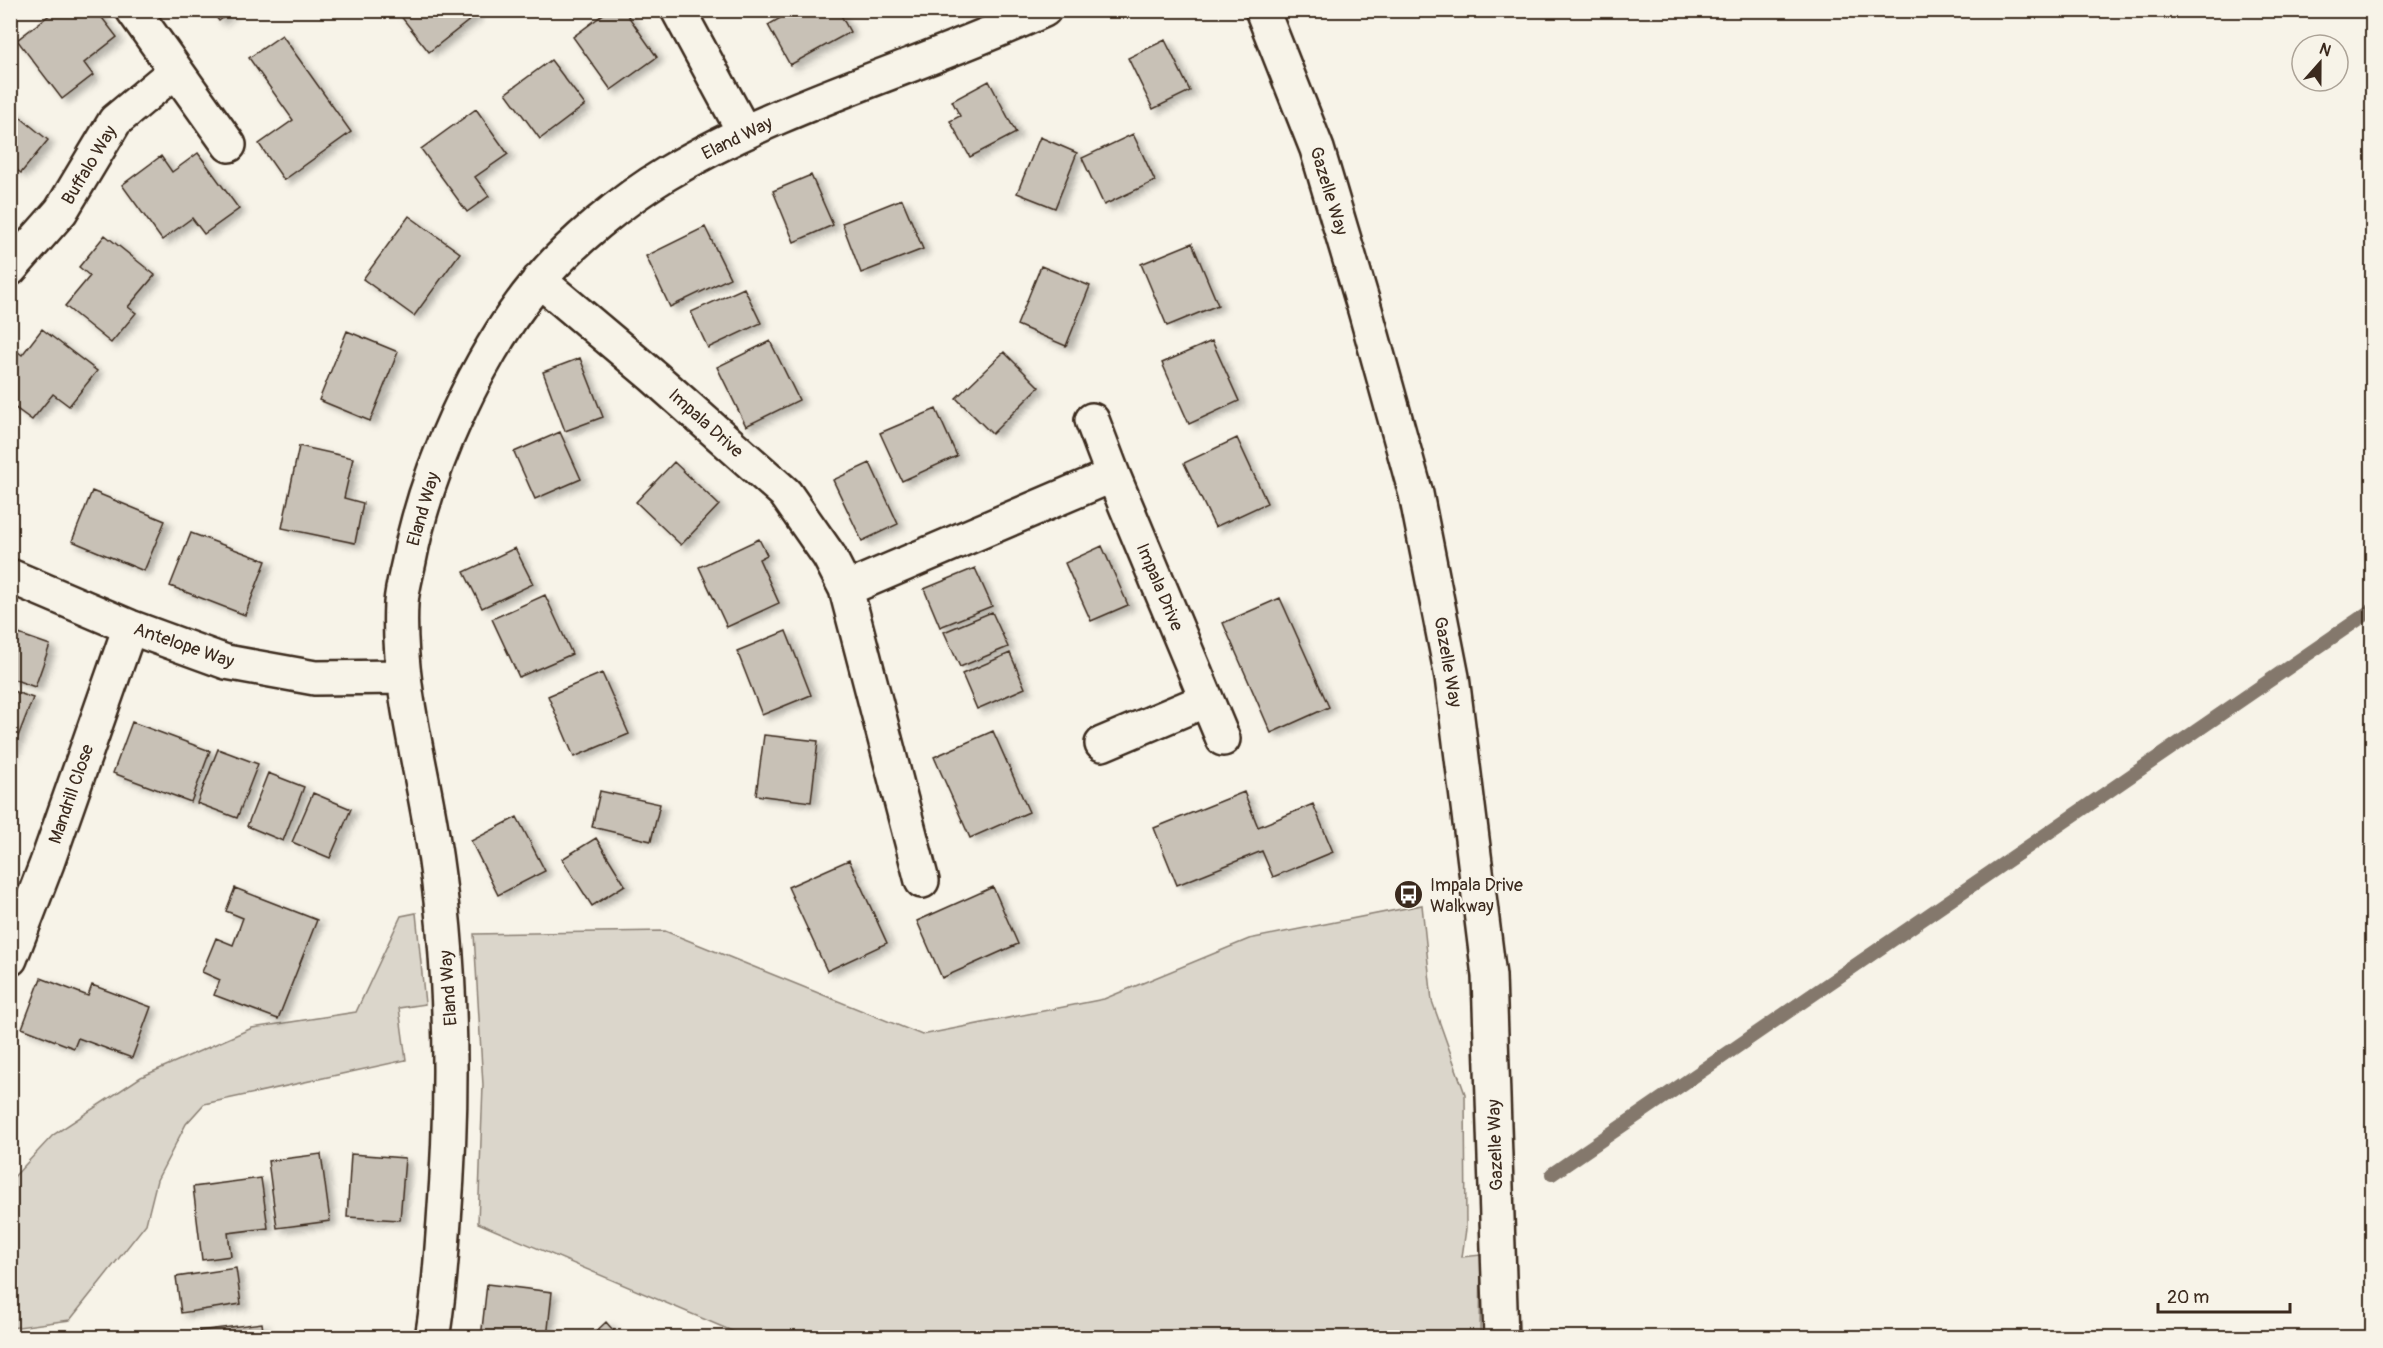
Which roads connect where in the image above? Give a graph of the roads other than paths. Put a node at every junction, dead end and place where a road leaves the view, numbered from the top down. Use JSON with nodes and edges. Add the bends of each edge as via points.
{"nodes":[{"id":1,"x":133,"y":10,"type":"edge"},
{"id":2,"x":678,"y":10,"type":"edge"},
{"id":3,"x":1044,"y":10,"type":"edge"},
{"id":4,"x":1262,"y":10,"type":"edge"},
{"id":5,"x":176,"y":71,"type":"junction"},
{"id":6,"x":744,"y":132,"type":"junction"},
{"id":7,"x":228,"y":145,"type":"dead end"},
{"id":8,"x":10,"y":269,"type":"edge"},
{"id":9,"x":539,"y":280,"type":"junction"},
{"id":10,"x":1092,"y":420,"type":"dead end"},
{"id":11,"x":1113,"y":475,"type":"junction"},
{"id":12,"x":10,"y":576,"type":"edge"},
{"id":13,"x":846,"y":589,"type":"junction"},
{"id":14,"x":130,"y":627,"type":"junction"},
{"id":15,"x":402,"y":676,"type":"junction"},
{"id":16,"x":1206,"y":700,"type":"junction"},
{"id":17,"x":1223,"y":739,"type":"dead end"},
{"id":18,"x":1102,"y":744,"type":"dead end"},
{"id":19,"x":922,"y":881,"type":"dead end"},
{"id":20,"x":10,"y":959,"type":"edge"},
{"id":21,"x":432,"y":1338,"type":"edge"},
{"id":22,"x":1501,"y":1338,"type":"edge"}],
"edges":[{"from":1,"to":5,"type":"street"},
{"from":2,"to":6,"type":"street"},
{"from":3,"to":6,"type":"street","name":"Eland Way","via":[[996,33]]},
{"from":4,"to":22,"type":"street","name":"Gazelle Way","via":[[1317,149],[1365,310],[1416,494],[1452,676],[1489,976]]},
{"from":5,"to":7,"type":"street"},
{"from":5,"to":8,"type":"street","name":"Buffalo Way","via":[[115,121],[61,211]]},
{"from":6,"to":9,"type":"street","name":"Eland Way","via":[[628,200]]},
{"from":9,"to":13,"type":"street","name":"Impala Drive","via":[[785,493],[829,556]]},
{"from":9,"to":15,"type":"street","name":"Eland Way","via":[[495,343],[442,452],[416,524],[401,600]]},
{"from":10,"to":11,"type":"street","name":"Impala Drive"},
{"from":11,"to":13,"type":"street"},
{"from":11,"to":16,"type":"street","name":"Impala Drive"},
{"from":12,"to":14,"type":"street","name":"Antelope Way"},
{"from":13,"to":19,"type":"street","name":"Impala Drive"},
{"from":14,"to":15,"type":"street","name":"Antelope Way","via":[[226,662],[315,678]]},
{"from":14,"to":20,"type":"street","name":"Mandrill Close"},
{"from":15,"to":21,"type":"street","name":"Eland Way","via":[[433,837],[450,1005],[448,1169]]},
{"from":16,"to":17,"type":"street","name":"Impala Drive"},
{"from":16,"to":18,"type":"street"}]}
